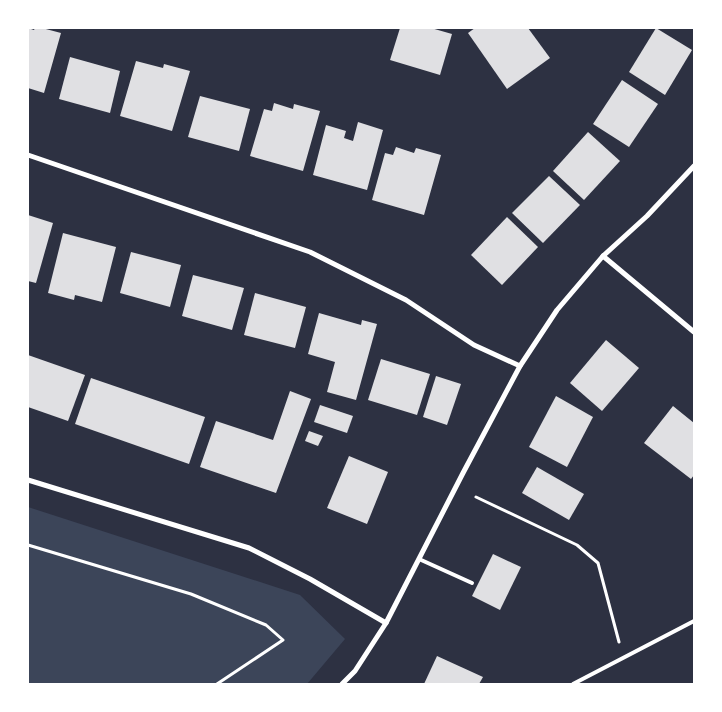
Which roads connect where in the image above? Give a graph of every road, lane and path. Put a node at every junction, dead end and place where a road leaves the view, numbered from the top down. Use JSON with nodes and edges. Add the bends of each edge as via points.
{"nodes":[{"id":1,"x":28,"y":155,"type":"edge"},
{"id":2,"x":694,"y":166,"type":"edge"},
{"id":3,"x":603,"y":256,"type":"junction"},
{"id":4,"x":694,"y":332,"type":"edge"},
{"id":5,"x":520,"y":366,"type":"junction"},
{"id":6,"x":28,"y":480,"type":"edge"},
{"id":7,"x":476,"y":496,"type":"dead end"},
{"id":8,"x":28,"y":546,"type":"edge"},
{"id":9,"x":419,"y":558,"type":"junction"},
{"id":10,"x":472,"y":583,"type":"dead end"},
{"id":11,"x":694,"y":621,"type":"edge"},
{"id":12,"x":386,"y":623,"type":"junction"},
{"id":13,"x":623,"y":658,"type":"junction"},
{"id":14,"x":217,"y":684,"type":"edge"},
{"id":15,"x":342,"y":684,"type":"edge"},
{"id":16,"x":572,"y":684,"type":"edge"}],
"edges":[{"from":1,"to":5,"type":"street","via":[[310,252],[406,300],[474,345]]},
{"from":2,"to":3,"type":"street"},
{"from":3,"to":4,"type":"street"},
{"from":3,"to":5,"type":"street","via":[[557,310]]},
{"from":5,"to":9,"type":"street"},
{"from":6,"to":12,"type":"street","via":[[249,548]]},
{"from":7,"to":13,"type":"path","via":[[577,545],[598,563]]},
{"from":8,"to":14,"type":"path","via":[[191,594],[266,625],[283,640]]},
{"from":9,"to":10,"type":"lane"},
{"from":9,"to":12,"type":"street"},
{"from":11,"to":13,"type":"lane"},
{"from":12,"to":15,"type":"street","via":[[355,671]]},
{"from":13,"to":16,"type":"lane"}]}
